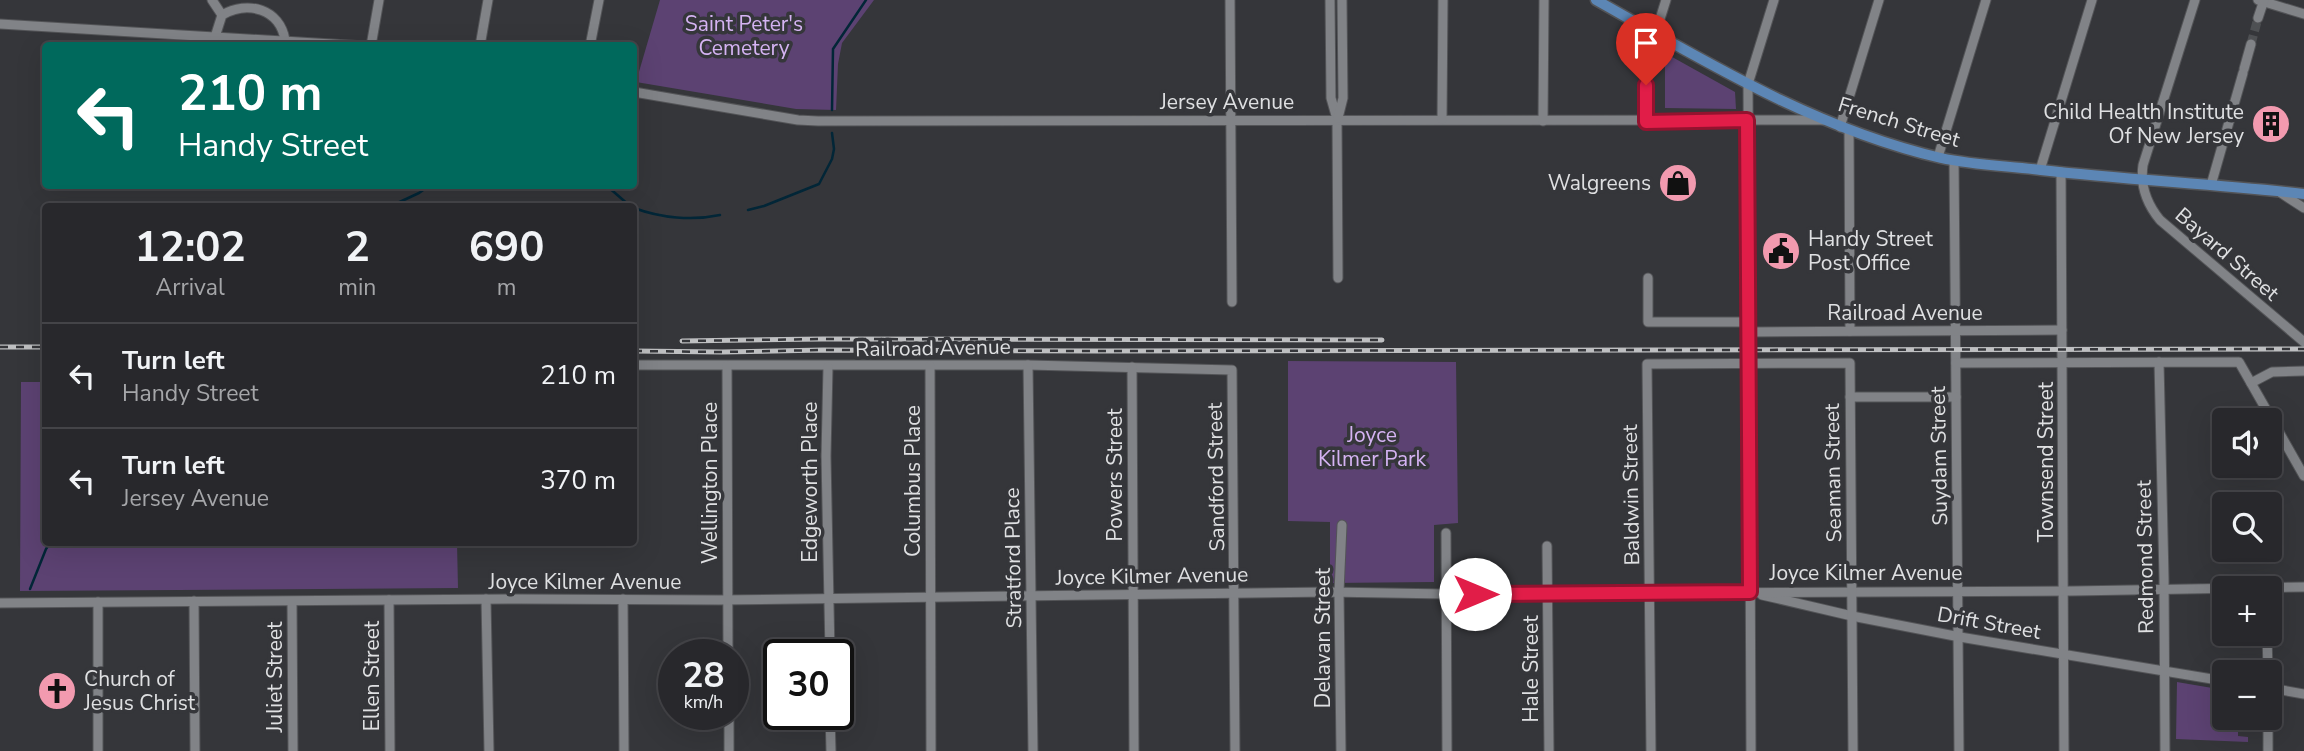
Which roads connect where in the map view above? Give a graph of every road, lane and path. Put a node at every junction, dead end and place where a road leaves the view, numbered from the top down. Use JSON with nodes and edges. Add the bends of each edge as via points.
{"nodes":[{"id":1,"x":212,"y":0,"type":"edge"},
{"id":2,"x":379,"y":0,"type":"edge"},
{"id":3,"x":488,"y":0,"type":"edge"},
{"id":4,"x":598,"y":0,"type":"edge"},
{"id":5,"x":1230,"y":0,"type":"edge"},
{"id":6,"x":1330,"y":0,"type":"edge"},
{"id":7,"x":1342,"y":0,"type":"edge"},
{"id":8,"x":1443,"y":0,"type":"edge"},
{"id":9,"x":1544,"y":0,"type":"edge"},
{"id":10,"x":1596,"y":0,"type":"edge"},
{"id":11,"x":1666,"y":0,"type":"edge"},
{"id":12,"x":1774,"y":0,"type":"edge"},
{"id":13,"x":1880,"y":0,"type":"edge"},
{"id":14,"x":1986,"y":0,"type":"edge"},
{"id":15,"x":2092,"y":0,"type":"edge"},
{"id":16,"x":2195,"y":0,"type":"edge"},
{"id":17,"x":2262,"y":1,"type":"edge"},
{"id":18,"x":249,"y":3,"type":"edge"},
{"id":19,"x":2304,"y":14,"type":"edge"},
{"id":20,"x":222,"y":15,"type":"junction"},
{"id":21,"x":2258,"y":18,"type":"tunnel mouth"},
{"id":22,"x":0,"y":24,"type":"edge"},
{"id":23,"x":1652,"y":32,"type":"junction"},
{"id":24,"x":215,"y":37,"type":"junction"},
{"id":25,"x":285,"y":40,"type":"junction"},
{"id":26,"x":312,"y":42,"type":"edge"},
{"id":27,"x":372,"y":42,"type":"edge"},
{"id":28,"x":481,"y":42,"type":"edge"},
{"id":29,"x":591,"y":42,"type":"edge"},
{"id":30,"x":2251,"y":44,"type":"tunnel mouth"},
{"id":31,"x":1748,"y":84,"type":"junction"},
{"id":32,"x":637,"y":93,"type":"edge"},
{"id":33,"x":1337,"y":119,"type":"junction"},
{"id":34,"x":1231,"y":120,"type":"junction"},
{"id":35,"x":1442,"y":120,"type":"junction"},
{"id":36,"x":1747,"y":120,"type":"junction"},
{"id":37,"x":1824,"y":120,"type":"junction"},
{"id":38,"x":1544,"y":121,"type":"junction"},
{"id":39,"x":1646,"y":122,"type":"junction"},
{"id":40,"x":1844,"y":129,"type":"junction"},
{"id":41,"x":1938,"y":157,"type":"junction"},
{"id":42,"x":1954,"y":160,"type":"junction"},
{"id":43,"x":2040,"y":170,"type":"junction"},
{"id":44,"x":2061,"y":172,"type":"junction"},
{"id":45,"x":2143,"y":181,"type":"junction"},
{"id":46,"x":2211,"y":185,"type":"junction"},
{"id":47,"x":2276,"y":191,"type":"junction"},
{"id":48,"x":2304,"y":194,"type":"edge"},
{"id":49,"x":2304,"y":208,"type":"edge"},
{"id":50,"x":1338,"y":278,"type":"dead end"},
{"id":51,"x":1648,"y":278,"type":"dead end"},
{"id":52,"x":1232,"y":302,"type":"dead end"},
{"id":53,"x":1749,"y":327,"type":"junction"},
{"id":54,"x":2062,"y":330,"type":"junction"},
{"id":55,"x":1850,"y":331,"type":"junction"},
{"id":56,"x":1956,"y":331,"type":"junction"},
{"id":57,"x":2304,"y":342,"type":"edge"},
{"id":58,"x":1749,"y":362,"type":"junction"},
{"id":59,"x":2063,"y":362,"type":"junction"},
{"id":60,"x":2159,"y":362,"type":"junction"},
{"id":61,"x":1956,"y":363,"type":"junction"},
{"id":62,"x":637,"y":365,"type":"edge"},
{"id":63,"x":1028,"y":365,"type":"junction"},
{"id":64,"x":727,"y":366,"type":"junction"},
{"id":65,"x":930,"y":366,"type":"junction"},
{"id":66,"x":828,"y":367,"type":"junction"},
{"id":67,"x":1132,"y":367,"type":"junction"},
{"id":68,"x":1232,"y":370,"type":"joint"},
{"id":69,"x":2304,"y":371,"type":"edge"},
{"id":70,"x":2251,"y":383,"type":"junction"},
{"id":71,"x":1850,"y":397,"type":"junction"},
{"id":72,"x":1956,"y":397,"type":"junction"},
{"id":73,"x":2304,"y":476,"type":"edge"},
{"id":74,"x":1342,"y":525,"type":"dead end"},
{"id":75,"x":1446,"y":533,"type":"dead end"},
{"id":76,"x":1547,"y":545,"type":"dead end"},
{"id":77,"x":2304,"y":587,"type":"edge"},
{"id":78,"x":2282,"y":588,"type":"edge"},
{"id":79,"x":2164,"y":589,"type":"junction"},
{"id":80,"x":2212,"y":589,"type":"edge"},
{"id":81,"x":1958,"y":590,"type":"junction"},
{"id":82,"x":1852,"y":591,"type":"junction"},
{"id":83,"x":2064,"y":591,"type":"junction"},
{"id":84,"x":1339,"y":592,"type":"junction"},
{"id":85,"x":1650,"y":592,"type":"junction"},
{"id":86,"x":1750,"y":592,"type":"junction"},
{"id":87,"x":1234,"y":593,"type":"junction"},
{"id":88,"x":1547,"y":593,"type":"junction"},
{"id":89,"x":1446,"y":594,"type":"junction"},
{"id":90,"x":1134,"y":595,"type":"junction"},
{"id":91,"x":1030,"y":596,"type":"junction"},
{"id":92,"x":931,"y":597,"type":"junction"},
{"id":93,"x":829,"y":598,"type":"junction"},
{"id":94,"x":486,"y":599,"type":"junction"},
{"id":95,"x":623,"y":599,"type":"junction"},
{"id":96,"x":729,"y":599,"type":"junction"},
{"id":97,"x":389,"y":600,"type":"junction"},
{"id":98,"x":194,"y":601,"type":"junction"},
{"id":99,"x":98,"y":602,"type":"junction"},
{"id":100,"x":292,"y":602,"type":"junction"},
{"id":101,"x":0,"y":605,"type":"edge"},
{"id":102,"x":1852,"y":616,"type":"junction"},
{"id":103,"x":1960,"y":637,"type":"junction"},
{"id":104,"x":728,"y":639,"type":"edge"},
{"id":105,"x":830,"y":639,"type":"edge"},
{"id":106,"x":2063,"y":653,"type":"junction"},
{"id":107,"x":2166,"y":672,"type":"junction"},
{"id":108,"x":2212,"y":679,"type":"edge"},
{"id":109,"x":2282,"y":690,"type":"edge"},
{"id":110,"x":2304,"y":694,"type":"edge"},
{"id":111,"x":729,"y":730,"type":"edge"},
{"id":112,"x":830,"y":730,"type":"edge"},
{"id":113,"x":2268,"y":730,"type":"edge"},
{"id":114,"x":98,"y":751,"type":"edge"},
{"id":115,"x":195,"y":751,"type":"edge"},
{"id":116,"x":293,"y":751,"type":"edge"},
{"id":117,"x":390,"y":751,"type":"edge"},
{"id":118,"x":489,"y":751,"type":"edge"},
{"id":119,"x":624,"y":751,"type":"edge"},
{"id":120,"x":729,"y":751,"type":"edge"},
{"id":121,"x":831,"y":751,"type":"edge"},
{"id":122,"x":931,"y":751,"type":"edge"},
{"id":123,"x":1033,"y":751,"type":"edge"},
{"id":124,"x":1134,"y":751,"type":"edge"},
{"id":125,"x":1235,"y":751,"type":"edge"},
{"id":126,"x":1341,"y":751,"type":"edge"},
{"id":127,"x":1447,"y":751,"type":"edge"},
{"id":128,"x":1549,"y":751,"type":"edge"},
{"id":129,"x":1651,"y":751,"type":"edge"},
{"id":130,"x":1751,"y":751,"type":"edge"},
{"id":131,"x":1853,"y":751,"type":"edge"},
{"id":132,"x":1959,"y":751,"type":"edge"},
{"id":133,"x":2064,"y":751,"type":"edge"},
{"id":134,"x":2165,"y":751,"type":"edge"},
{"id":135,"x":2268,"y":751,"type":"edge"}],
"edges":[{"from":1,"to":20,"type":"street"},
{"from":2,"to":27,"type":"street"},
{"from":3,"to":28,"type":"street"},
{"from":4,"to":29,"type":"street"},
{"from":5,"to":34,"type":"street"},
{"from":6,"to":33,"type":"street","via":[[1331,98]]},
{"from":7,"to":33,"type":"street","via":[[1343,98]]},
{"from":8,"to":35,"type":"street"},
{"from":9,"to":38,"type":"street"},
{"from":10,"to":23,"type":"main road","name":"French Street"},
{"from":11,"to":23,"type":"street"},
{"from":12,"to":31,"type":"street"},
{"from":13,"to":40,"type":"street"},
{"from":14,"to":41,"type":"street"},
{"from":15,"to":43,"type":"street"},
{"from":16,"to":45,"type":"street","via":[[2143,165]]},
{"from":17,"to":19,"type":"street"},
{"from":17,"to":21,"type":"street"},
{"from":18,"to":20,"type":"street"},
{"from":18,"to":25,"type":"street","via":[[272,15]]},
{"from":20,"to":24,"type":"street"},
{"from":22,"to":24,"type":"street"},
{"from":23,"to":31,"type":"main road","name":"French Street"},
{"from":23,"to":39,"type":"street","via":[[1646,42]]},
{"from":24,"to":25,"type":"street"},
{"from":25,"to":26,"type":"street"},
{"from":30,"to":46,"type":"street"},
{"from":31,"to":36,"type":"street"},
{"from":31,"to":37,"type":"main road","name":"French Street"},
{"from":32,"to":34,"type":"street","name":"Jersey Avenue","via":[[818,121]]},
{"from":33,"to":34,"type":"street","name":"Jersey Avenue"},
{"from":33,"to":35,"type":"street","name":"Jersey Avenue"},
{"from":33,"to":50,"type":"street"},
{"from":34,"to":52,"type":"street"},
{"from":35,"to":38,"type":"street","name":"Jersey Avenue"},
{"from":36,"to":37,"type":"street","name":"Jersey Avenue"},
{"from":36,"to":39,"type":"street","name":"Jersey Avenue"},
{"from":36,"to":53,"type":"street"},
{"from":37,"to":40,"type":"main road","name":"French Street"},
{"from":38,"to":39,"type":"street","name":"Jersey Avenue"},
{"from":40,"to":41,"type":"main road","name":"French Street"},
{"from":40,"to":55,"type":"street"},
{"from":41,"to":42,"type":"main road","name":"French Street"},
{"from":42,"to":43,"type":"main road","name":"French Street"},
{"from":42,"to":56,"type":"street","name":"Suydam Street"},
{"from":43,"to":44,"type":"main road","name":"French Street"},
{"from":44,"to":45,"type":"main road","name":"French Street"},
{"from":44,"to":54,"type":"street","name":"Townsend Street"},
{"from":45,"to":46,"type":"main road","name":"French Street"},
{"from":45,"to":57,"type":"street","name":"Bayard Street","via":[[2146,198],[2160,220]]},
{"from":46,"to":47,"type":"main road","name":"French Street"},
{"from":47,"to":48,"type":"main road","name":"French Street"},
{"from":47,"to":49,"type":"street"},
{"from":51,"to":53,"type":"street","name":"Railroad Avenue","via":[[1648,322]]},
{"from":53,"to":55,"type":"street","name":"Railroad Avenue"},
{"from":53,"to":58,"type":"street"},
{"from":54,"to":56,"type":"street","name":"Railroad Avenue"},
{"from":54,"to":59,"type":"street","name":"Townsend Street"},
{"from":55,"to":56,"type":"street","name":"Railroad Avenue"},
{"from":56,"to":61,"type":"street","name":"Suydam Street"},
{"from":58,"to":71,"type":"street","name":"Seaman Street","via":[[1850,363]]},
{"from":58,"to":85,"type":"street","name":"Baldwin Street","via":[[1647,364]]},
{"from":58,"to":86,"type":"street"},
{"from":59,"to":60,"type":"street"},
{"from":59,"to":61,"type":"street"},
{"from":59,"to":83,"type":"street","name":"Townsend Street"},
{"from":60,"to":70,"type":"street","via":[[2239,362]]},
{"from":60,"to":79,"type":"street","name":"Redmond Street"},
{"from":61,"to":72,"type":"street","name":"Suydam Street"},
{"from":62,"to":64,"type":"street","name":"Railroad Avenue"},
{"from":63,"to":65,"type":"street","name":"Railroad Avenue"},
{"from":63,"to":67,"type":"street","name":"Railroad Avenue"},
{"from":63,"to":91,"type":"street","name":"Stratford Place"},
{"from":64,"to":66,"type":"street","name":"Railroad Avenue"},
{"from":64,"to":96,"type":"street","name":"Wellington Place"},
{"from":65,"to":66,"type":"street","name":"Railroad Avenue"},
{"from":65,"to":92,"type":"street","name":"Columbus Place"},
{"from":66,"to":93,"type":"street","name":"Edgeworth Place"},
{"from":67,"to":68,"type":"street","name":"Railroad Avenue"},
{"from":67,"to":90,"type":"street","name":"Powers Street"},
{"from":68,"to":87,"type":"street","name":"Sandford Street"},
{"from":69,"to":70,"type":"street","via":[[2273,372]]},
{"from":70,"to":73,"type":"street"},
{"from":71,"to":72,"type":"street"},
{"from":71,"to":82,"type":"street","name":"Seaman Street"},
{"from":72,"to":81,"type":"street","name":"Suydam Street"},
{"from":74,"to":84,"type":"street","name":"Delavan Street"},
{"from":75,"to":89,"type":"street"},
{"from":76,"to":88,"type":"street","name":"Hale Street"},
{"from":77,"to":78,"type":"street","name":"Joyce Kilmer Avenue"},
{"from":79,"to":80,"type":"street","name":"Joyce Kilmer Avenue"},
{"from":79,"to":83,"type":"street","name":"Joyce Kilmer Avenue"},
{"from":79,"to":107,"type":"street","name":"Redmond Street"},
{"from":81,"to":82,"type":"street","name":"Joyce Kilmer Avenue"},
{"from":81,"to":83,"type":"street","name":"Joyce Kilmer Avenue"},
{"from":81,"to":103,"type":"street","name":"Suydam Street"},
{"from":82,"to":86,"type":"street","name":"Joyce Kilmer Avenue"},
{"from":82,"to":102,"type":"street","name":"Seaman Street"},
{"from":83,"to":106,"type":"street","name":"Townsend Street"},
{"from":84,"to":87,"type":"street","name":"Joyce Kilmer Avenue"},
{"from":84,"to":89,"type":"street","name":"Joyce Kilmer Avenue"},
{"from":84,"to":126,"type":"street","name":"Delavan Street"},
{"from":85,"to":86,"type":"street","name":"Joyce Kilmer Avenue"},
{"from":85,"to":88,"type":"street","name":"Joyce Kilmer Avenue"},
{"from":85,"to":129,"type":"street","name":"Baldwin Street"},
{"from":86,"to":102,"type":"street","name":"Drift Street"},
{"from":86,"to":130,"type":"street"},
{"from":87,"to":90,"type":"street","name":"Joyce Kilmer Avenue"},
{"from":87,"to":125,"type":"street","name":"Sandford Street"},
{"from":88,"to":89,"type":"street","name":"Joyce Kilmer Avenue"},
{"from":88,"to":128,"type":"street","name":"Hale Street"},
{"from":89,"to":127,"type":"street"},
{"from":90,"to":91,"type":"street","name":"Joyce Kilmer Avenue"},
{"from":90,"to":124,"type":"street","name":"Powers Street"},
{"from":91,"to":92,"type":"street","name":"Joyce Kilmer Avenue"},
{"from":91,"to":123,"type":"street","name":"Stratford Place"},
{"from":92,"to":93,"type":"street","name":"Joyce Kilmer Avenue"},
{"from":92,"to":122,"type":"street","name":"Columbus Place"},
{"from":93,"to":96,"type":"street","name":"Joyce Kilmer Avenue"},
{"from":93,"to":105,"type":"street","name":"Edgeworth Place"},
{"from":94,"to":95,"type":"street","name":"Joyce Kilmer Avenue"},
{"from":94,"to":97,"type":"street","name":"Joyce Kilmer Avenue"},
{"from":94,"to":118,"type":"street"},
{"from":95,"to":96,"type":"street","name":"Joyce Kilmer Avenue"},
{"from":95,"to":119,"type":"street"},
{"from":96,"to":104,"type":"street","name":"Wellington Place"},
{"from":97,"to":100,"type":"street","name":"Joyce Kilmer Avenue"},
{"from":97,"to":117,"type":"street","name":"Ellen Street"},
{"from":98,"to":99,"type":"street","name":"Joyce Kilmer Avenue"},
{"from":98,"to":100,"type":"street","name":"Joyce Kilmer Avenue"},
{"from":98,"to":115,"type":"street"},
{"from":99,"to":101,"type":"street","name":"Joyce Kilmer Avenue"},
{"from":99,"to":114,"type":"street"},
{"from":100,"to":116,"type":"street","name":"Juliet Street"},
{"from":102,"to":103,"type":"street","name":"Drift Street"},
{"from":102,"to":131,"type":"street","name":"Seaman Street"},
{"from":103,"to":106,"type":"street","name":"Drift Street"},
{"from":103,"to":132,"type":"street","name":"Suydam Street"},
{"from":106,"to":107,"type":"street","name":"Drift Street"},
{"from":106,"to":133,"type":"street","name":"Townsend Street"},
{"from":107,"to":108,"type":"street","name":"Drift Street"},
{"from":107,"to":134,"type":"street","name":"Redmond Street"},
{"from":109,"to":110,"type":"street"},
{"from":111,"to":120,"type":"street"},
{"from":112,"to":121,"type":"street"},
{"from":113,"to":135,"type":"street"}]}
